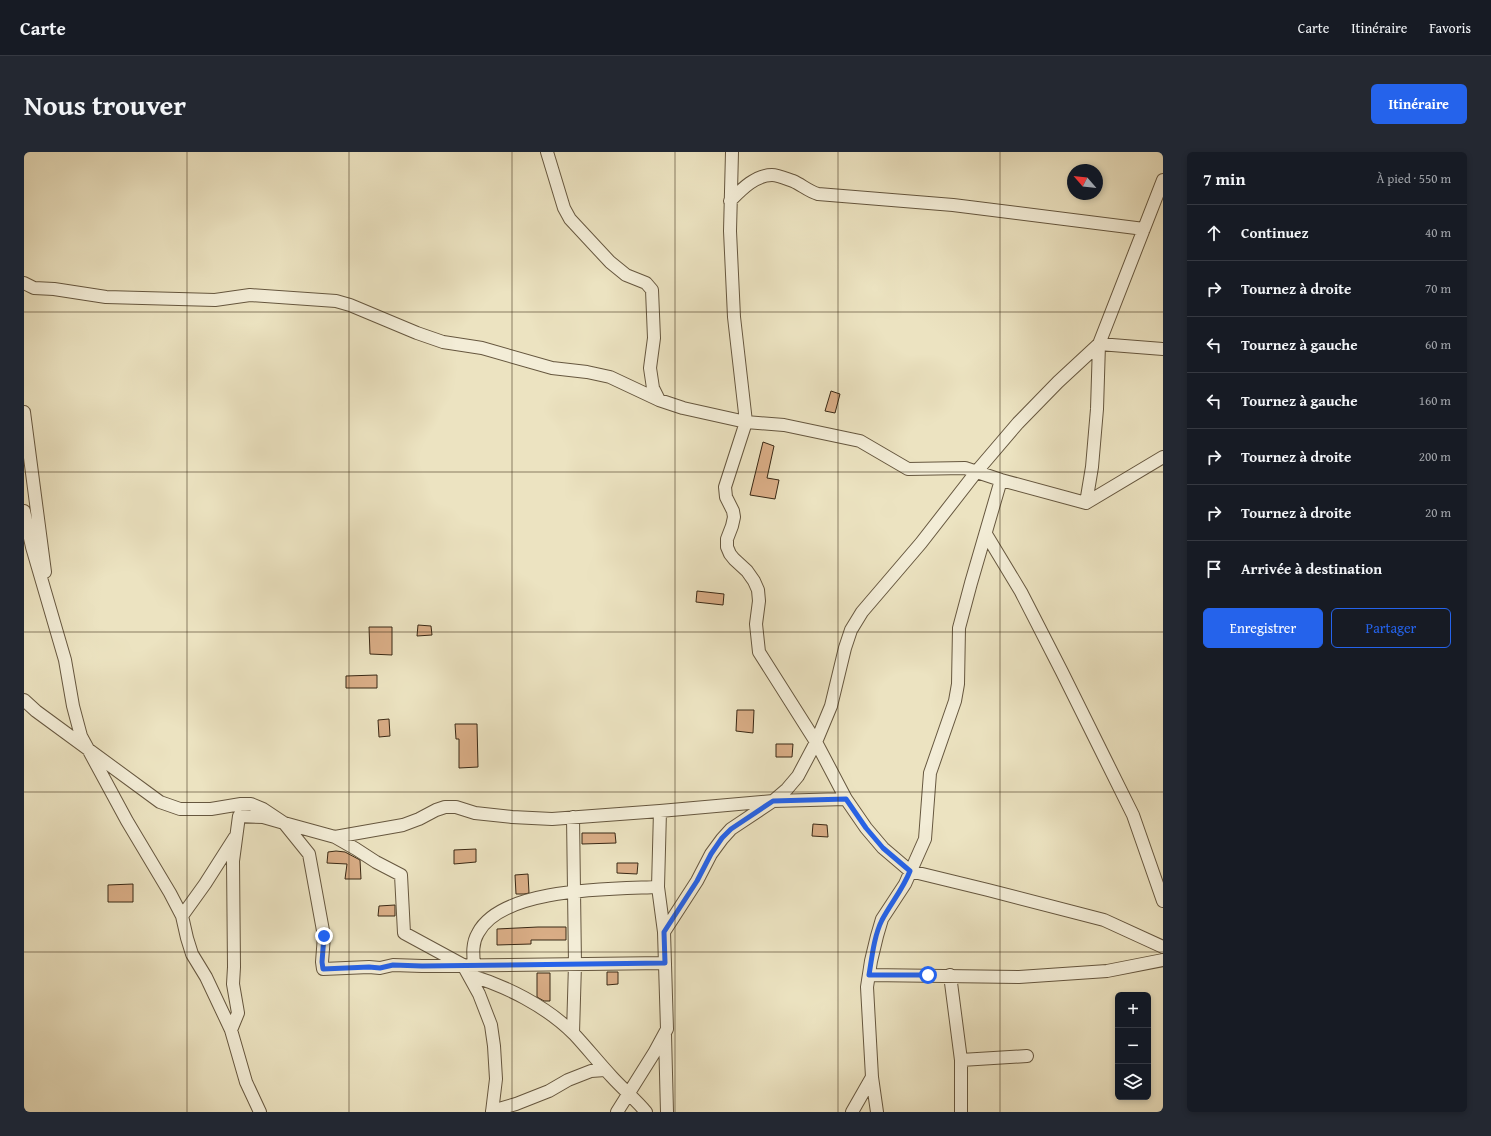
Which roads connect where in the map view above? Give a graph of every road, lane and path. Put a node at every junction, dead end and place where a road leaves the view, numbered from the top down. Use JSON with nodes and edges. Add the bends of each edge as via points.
{"nodes":[{"id":1,"x":547,"y":152,"type":"edge"},
{"id":2,"x":732,"y":152,"type":"edge"},
{"id":3,"x":1163,"y":180,"type":"edge"},
{"id":4,"x":730,"y":201,"type":"junction"},
{"id":5,"x":1144,"y":229,"type":"junction"},
{"id":6,"x":27,"y":288,"type":"edge"},
{"id":7,"x":1100,"y":344,"type":"junction"},
{"id":8,"x":1163,"y":349,"type":"edge"},
{"id":9,"x":659,"y":400,"type":"junction"},
{"id":10,"x":24,"y":412,"type":"edge"},
{"id":11,"x":746,"y":422,"type":"junction"},
{"id":12,"x":1163,"y":457,"type":"edge"},
{"id":13,"x":977,"y":471,"type":"junction"},
{"id":14,"x":1002,"y":480,"type":"junction"},
{"id":15,"x":1086,"y":503,"type":"junction"},
{"id":16,"x":24,"y":511,"type":"edge"},
{"id":17,"x":986,"y":534,"type":"junction"},
{"id":18,"x":49,"y":603,"type":"junction"},
{"id":19,"x":24,"y":700,"type":"edge"},
{"id":20,"x":816,"y":742,"type":"junction"},
{"id":21,"x":89,"y":749,"type":"junction"},
{"id":22,"x":846,"y":799,"type":"junction"},
{"id":23,"x":773,"y":801,"type":"junction"},
{"id":24,"x":248,"y":804,"type":"junction"},
{"id":25,"x":660,"y":811,"type":"junction"},
{"id":26,"x":244,"y":816,"type":"junction"},
{"id":27,"x":573,"y":817,"type":"junction"},
{"id":28,"x":284,"y":823,"type":"junction"},
{"id":29,"x":237,"y":834,"type":"junction"},
{"id":30,"x":335,"y":837,"type":"junction"},
{"id":31,"x":910,"y":871,"type":"junction"},
{"id":32,"x":658,"y":887,"type":"junction"},
{"id":33,"x":574,"y":891,"type":"junction"},
{"id":34,"x":1163,"y":901,"type":"edge"},
{"id":35,"x":182,"y":916,"type":"junction"},
{"id":36,"x":664,"y":932,"type":"junction"},
{"id":37,"x":1163,"y":947,"type":"edge"},
{"id":38,"x":1163,"y":960,"type":"edge"},
{"id":39,"x":665,"y":963,"type":"junction"},
{"id":40,"x":575,"y":964,"type":"junction"},
{"id":41,"x":468,"y":968,"type":"junction"},
{"id":42,"x":869,"y":975,"type":"junction"},
{"id":43,"x":950,"y":976,"type":"junction"},
{"id":44,"x":231,"y":1030,"type":"junction"},
{"id":45,"x":573,"y":1033,"type":"junction"},
{"id":46,"x":665,"y":1035,"type":"junction"},
{"id":47,"x":1027,"y":1056,"type":"dead end"},
{"id":48,"x":961,"y":1060,"type":"junction"},
{"id":49,"x":605,"y":1070,"type":"junction"},
{"id":50,"x":872,"y":1077,"type":"junction"},
{"id":51,"x":627,"y":1094,"type":"junction"},
{"id":52,"x":261,"y":1111,"type":"edge"},
{"id":53,"x":492,"y":1112,"type":"edge"},
{"id":54,"x":617,"y":1112,"type":"edge"},
{"id":55,"x":646,"y":1112,"type":"edge"},
{"id":56,"x":667,"y":1112,"type":"edge"},
{"id":57,"x":852,"y":1112,"type":"edge"},
{"id":58,"x":877,"y":1112,"type":"edge"},
{"id":59,"x":961,"y":1112,"type":"edge"}],
"edges":[{"from":1,"to":9,"type":"street","via":[[564,208],[570,219],[610,262],[626,275],[646,283],[652,290],[654,338],[650,368],[653,388]]},
{"from":2,"to":4,"type":"street"},
{"from":3,"to":5,"type":"street"},
{"from":4,"to":5,"type":"street","via":[[757,178],[772,175],[794,181],[809,192],[818,194],[953,205]]},
{"from":4,"to":11,"type":"street","via":[[734,316]]},
{"from":5,"to":7,"type":"street"},
{"from":6,"to":9,"type":"street","via":[[54,289],[106,297],[215,300],[250,295],[336,302],[350,305],[443,342],[482,348],[552,368],[610,377]]},
{"from":7,"to":8,"type":"street"},
{"from":7,"to":13,"type":"street","via":[[1018,423]]},
{"from":7,"to":15,"type":"street","via":[[1092,467]]},
{"from":9,"to":11,"type":"street"},
{"from":10,"to":18,"type":"street"},
{"from":11,"to":13,"type":"street","via":[[784,425],[860,441],[908,469],[965,468]]},
{"from":11,"to":20,"type":"street","via":[[725,487],[734,517],[727,547],[734,559],[747,571],[758,590],[756,624],[759,652]]},
{"from":12,"to":15,"type":"street"},
{"from":13,"to":14,"type":"street"},
{"from":13,"to":20,"type":"street","via":[[921,543],[862,612],[851,630],[831,706]]},
{"from":14,"to":15,"type":"street"},
{"from":14,"to":17,"type":"street"},
{"from":16,"to":18,"type":"street"},
{"from":17,"to":31,"type":"street","via":[[959,628],[958,684],[955,701],[930,773],[925,839]]},
{"from":17,"to":34,"type":"street","via":[[1031,612],[1133,815]]},
{"from":18,"to":21,"type":"street","via":[[65,660],[73,706],[82,736]]},
{"from":19,"to":21,"type":"street"},
{"from":20,"to":22,"type":"street"},
{"from":20,"to":23,"type":"street","via":[[798,776]]},
{"from":21,"to":24,"type":"street","via":[[160,802],[171,806],[211,809]]},
{"from":21,"to":35,"type":"street"},
{"from":22,"to":23,"type":"street"},
{"from":22,"to":31,"type":"street","via":[[883,848]]},
{"from":23,"to":25,"type":"street"},
{"from":23,"to":36,"type":"street","via":[[737,824],[722,838]]},
{"from":24,"to":26,"type":"street"},
{"from":24,"to":28,"type":"street","via":[[262,809]]},
{"from":25,"to":27,"type":"street"},
{"from":25,"to":32,"type":"street"},
{"from":26,"to":28,"type":"street","via":[[263,817]]},
{"from":26,"to":29,"type":"street"},
{"from":27,"to":30,"type":"street","via":[[512,817],[445,807],[403,825]]},
{"from":27,"to":33,"type":"street"},
{"from":28,"to":30,"type":"street"},
{"from":28,"to":41,"type":"street","via":[[309,854],[324,936],[323,969],[380,968],[393,965]]},
{"from":29,"to":35,"type":"street"},
{"from":29,"to":44,"type":"street","via":[[233,861],[233,984],[238,1013]]},
{"from":30,"to":41,"type":"street","via":[[401,875],[404,933]]},
{"from":31,"to":37,"type":"street","via":[[1104,920]]},
{"from":31,"to":42,"type":"street","via":[[905,884],[882,919]]},
{"from":32,"to":33,"type":"street"},
{"from":32,"to":36,"type":"street"},
{"from":33,"to":40,"type":"street"},
{"from":33,"to":41,"type":"street","via":[[502,909],[486,921],[478,932]]},
{"from":35,"to":44,"type":"street","via":[[192,954]]},
{"from":36,"to":39,"type":"street"},
{"from":38,"to":43,"type":"street","via":[[1107,971],[1019,977]]},
{"from":39,"to":40,"type":"street"},
{"from":39,"to":46,"type":"street"},
{"from":40,"to":41,"type":"street"},
{"from":40,"to":45,"type":"street"},
{"from":41,"to":45,"type":"street","via":[[528,1000],[552,1015]]},
{"from":41,"to":53,"type":"street","via":[[491,1025],[496,1079]]},
{"from":42,"to":43,"type":"street"},
{"from":42,"to":50,"type":"street","via":[[867,987]]},
{"from":43,"to":48,"type":"street"},
{"from":44,"to":52,"type":"street","via":[[246,1082]]},
{"from":45,"to":49,"type":"street"},
{"from":46,"to":51,"type":"street"},
{"from":46,"to":56,"type":"street"},
{"from":47,"to":48,"type":"street"},
{"from":48,"to":59,"type":"street"},
{"from":49,"to":51,"type":"street"},
{"from":49,"to":53,"type":"street","via":[[591,1071],[549,1091]]},
{"from":50,"to":57,"type":"street"},
{"from":50,"to":58,"type":"street"},
{"from":51,"to":54,"type":"street"},
{"from":51,"to":55,"type":"street"}]}
